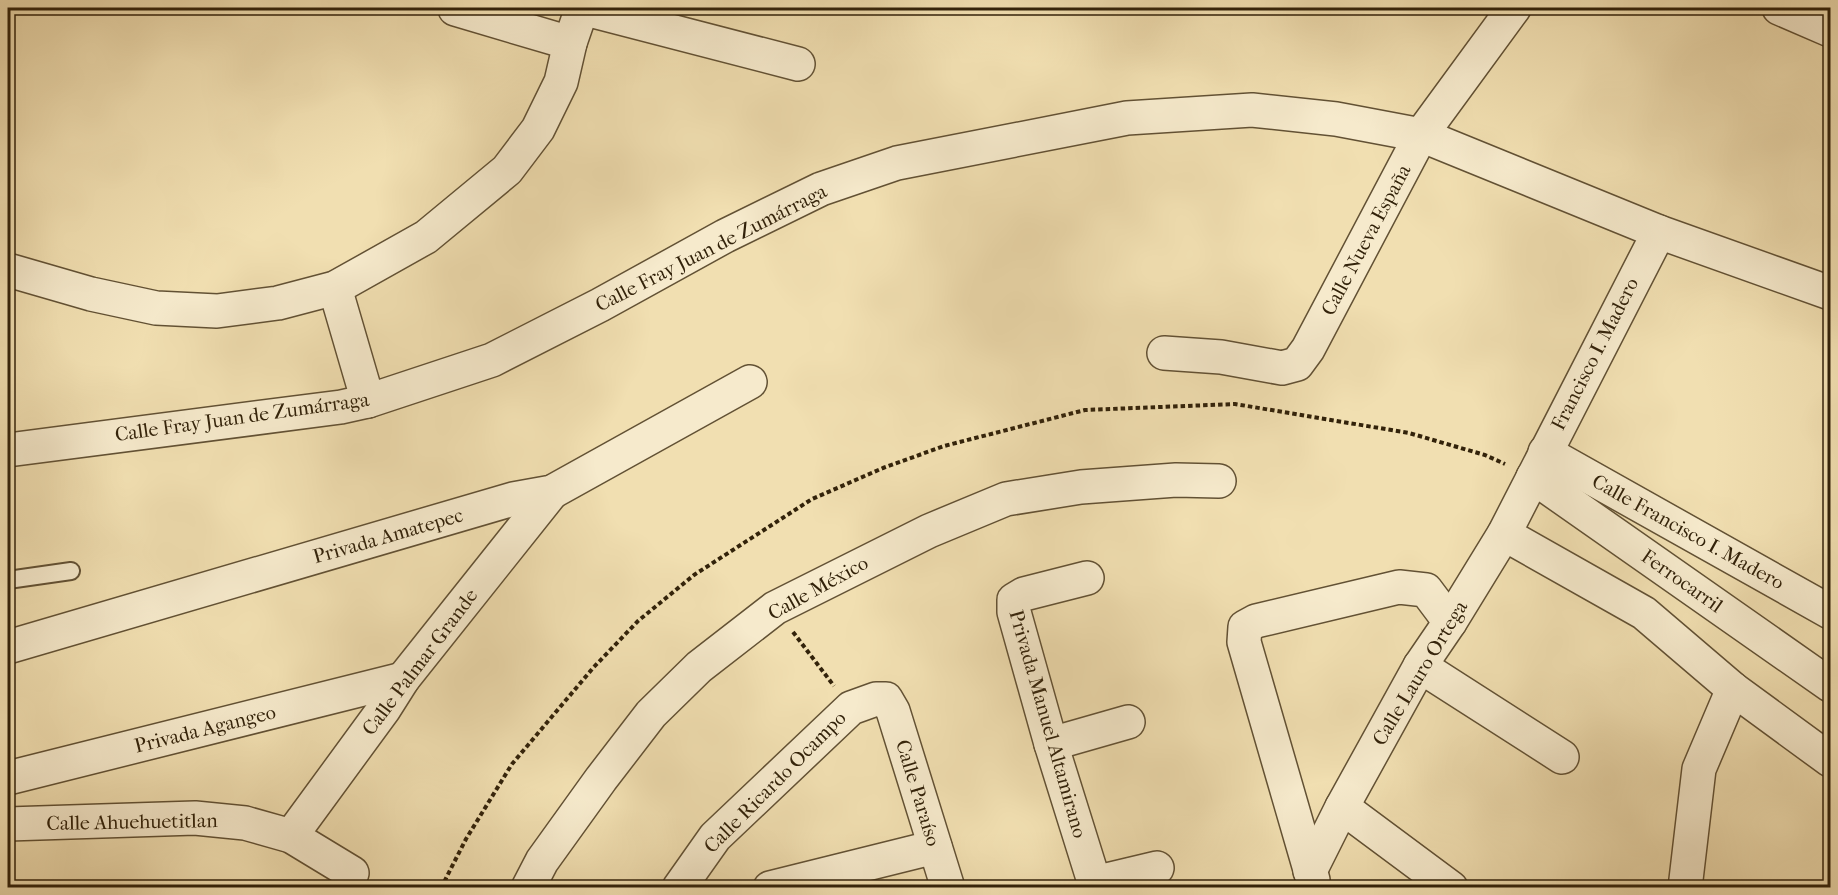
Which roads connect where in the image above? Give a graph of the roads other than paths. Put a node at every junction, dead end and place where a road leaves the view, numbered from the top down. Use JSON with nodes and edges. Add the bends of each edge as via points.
{"nodes":[{"id":1,"x":582,"y":8,"type":"edge"},
{"id":2,"x":1514,"y":8,"type":"edge"},
{"id":3,"x":1779,"y":8,"type":"edge"},
{"id":4,"x":455,"y":9,"type":"dead end"},
{"id":5,"x":1830,"y":30,"type":"edge"},
{"id":6,"x":570,"y":43,"type":"junction"},
{"id":7,"x":798,"y":64,"type":"dead end"},
{"id":8,"x":1421,"y":135,"type":"junction"},
{"id":9,"x":1659,"y":232,"type":"junction"},
{"id":10,"x":8,"y":270,"type":"edge"},
{"id":11,"x":335,"y":288,"type":"junction"},
{"id":12,"x":1830,"y":293,"type":"edge"},
{"id":13,"x":1164,"y":353,"type":"dead end"},
{"id":14,"x":750,"y":382,"type":"dead end"},
{"id":15,"x":368,"y":401,"type":"junction"},
{"id":16,"x":8,"y":450,"type":"edge"},
{"id":17,"x":1539,"y":464,"type":"junction"},
{"id":18,"x":1219,"y":481,"type":"dead end"},
{"id":19,"x":552,"y":492,"type":"junction"},
{"id":20,"x":1504,"y":534,"type":"junction"},
{"id":21,"x":71,"y":571,"type":"dead end"},
{"id":22,"x":1086,"y":578,"type":"dead end"},
{"id":23,"x":8,"y":580,"type":"edge"},
{"id":24,"x":1830,"y":608,"type":"edge"},
{"id":25,"x":1450,"y":622,"type":"junction"},
{"id":26,"x":8,"y":647,"type":"edge"},
{"id":27,"x":1420,"y":666,"type":"junction"},
{"id":28,"x":403,"y":680,"type":"junction"},
{"id":29,"x":1830,"y":685,"type":"edge"},
{"id":30,"x":1733,"y":688,"type":"junction"},
{"id":31,"x":886,"y":699,"type":"joint"},
{"id":32,"x":1128,"y":722,"type":"dead end"},
{"id":33,"x":1051,"y":744,"type":"junction"},
{"id":34,"x":1562,"y":757,"type":"dead end"},
{"id":35,"x":1830,"y":760,"type":"edge"},
{"id":36,"x":8,"y":778,"type":"edge"},
{"id":37,"x":1342,"y":807,"type":"junction"},
{"id":38,"x":8,"y":824,"type":"edge"},
{"id":39,"x":291,"y":836,"type":"junction"},
{"id":40,"x":935,"y":847,"type":"junction"},
{"id":41,"x":1157,"y":868,"type":"dead end"},
{"id":42,"x":352,"y":873,"type":"dead end"},
{"id":43,"x":1313,"y":879,"type":"edge"},
{"id":44,"x":1095,"y":886,"type":"edge"},
{"id":45,"x":528,"y":888,"type":"edge"},
{"id":46,"x":679,"y":888,"type":"edge"},
{"id":47,"x":770,"y":888,"type":"edge"},
{"id":48,"x":948,"y":888,"type":"edge"},
{"id":49,"x":1451,"y":888,"type":"edge"},
{"id":50,"x":1685,"y":888,"type":"edge"}],
"edges":[{"from":1,"to":6,"type":"street"},
{"from":1,"to":7,"type":"street"},
{"from":2,"to":8,"type":"street","name":"Calle Nueva España"},
{"from":3,"to":5,"type":"street"},
{"from":4,"to":6,"type":"street"},
{"from":6,"to":11,"type":"street","via":[[561,82],[538,129],[507,170],[426,237]]},
{"from":8,"to":9,"type":"street","name":"Calle Fray Juan de Zumárraga"},
{"from":8,"to":13,"type":"street","name":"Calle Nueva España","via":[[1297,364],[1282,368],[1221,357]]},
{"from":8,"to":15,"type":"street","name":"Calle Fray Juan de Zumárraga","via":[[1336,119],[1252,110],[1127,118],[897,163],[799,199],[492,360]]},
{"from":9,"to":12,"type":"street","name":"Calle Fray Juan de Zumárraga"},
{"from":9,"to":17,"type":"street","name":"Francisco I. Madero"},
{"from":10,"to":11,"type":"street","via":[[156,308],[217,311],[278,303]]},
{"from":11,"to":15,"type":"street"},
{"from":14,"to":19,"type":"street","name":"Privada Amatepec"},
{"from":15,"to":16,"type":"street","name":"Calle Fray Juan de Zumárraga"},
{"from":17,"to":20,"type":"street","name":"Calle Lauro Ortega"},
{"from":17,"to":24,"type":"street","name":"Calle Francisco I. Madero"},
{"from":17,"to":29,"type":"street","name":"Ferrocarril"},
{"from":18,"to":45,"type":"street","name":"Calle México","via":[[1081,487],[1006,499],[929,531],[775,608],[699,667],[651,714],[542,861]]},
{"from":19,"to":26,"type":"street","name":"Privada Amatepec","via":[[513,499]]},
{"from":19,"to":28,"type":"street","name":"Calle Palmar Grande"},
{"from":20,"to":25,"type":"street","name":"Calle Lauro Ortega"},
{"from":20,"to":30,"type":"street","via":[[1644,613]]},
{"from":21,"to":23,"type":"lane"},
{"from":22,"to":33,"type":"street","name":"Privada Manuel Altamirano","via":[[1014,600]]},
{"from":25,"to":27,"type":"street","name":"Calle Lauro Ortega"},
{"from":25,"to":43,"type":"street","via":[[1426,590],[1400,587],[1256,621],[1245,627],[1244,642]]},
{"from":27,"to":34,"type":"street"},
{"from":27,"to":37,"type":"street","name":"Calle Lauro Ortega"},
{"from":28,"to":36,"type":"street","name":"Privada Agangeo"},
{"from":28,"to":39,"type":"street","name":"Calle Palmar Grande"},
{"from":30,"to":35,"type":"street"},
{"from":30,"to":50,"type":"street","via":[[1699,769]]},
{"from":31,"to":40,"type":"street","name":"Calle Paraíso"},
{"from":31,"to":46,"type":"street","name":"Calle Ricardo Ocampo","via":[[851,708],[715,837]]},
{"from":32,"to":33,"type":"street"},
{"from":33,"to":44,"type":"street","name":"Privada Manuel Altamirano"},
{"from":37,"to":43,"type":"street","name":"Calle Lauro Ortega"},
{"from":37,"to":49,"type":"street"},
{"from":38,"to":39,"type":"street","name":"Calle Ahuehuetitlan","via":[[195,818],[245,823]]},
{"from":39,"to":42,"type":"street","name":"Calle Ahuehuetitlan"},
{"from":40,"to":47,"type":"street"},
{"from":40,"to":48,"type":"street","name":"Calle Paraíso"},
{"from":41,"to":44,"type":"street"}]}
